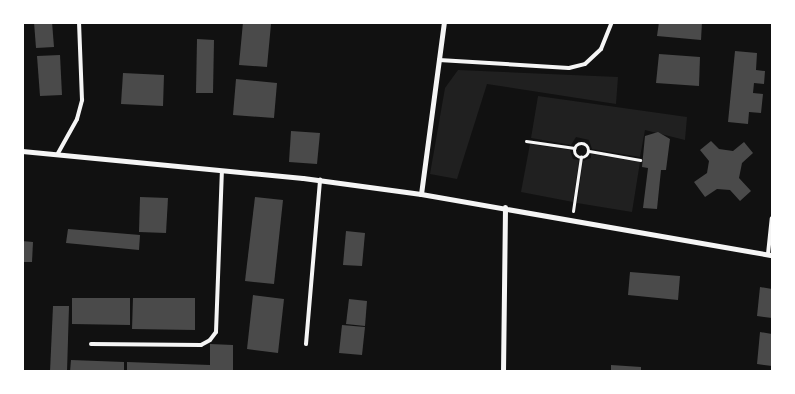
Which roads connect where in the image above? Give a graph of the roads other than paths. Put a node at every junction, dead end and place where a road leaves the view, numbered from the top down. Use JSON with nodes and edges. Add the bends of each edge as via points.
{"nodes":[{"id":1,"x":79,"y":22,"type":"edge"},
{"id":2,"x":444,"y":22,"type":"edge"},
{"id":3,"x":612,"y":22,"type":"edge"},
{"id":4,"x":439,"y":60,"type":"junction"},
{"id":5,"x":22,"y":151,"type":"edge"},
{"id":6,"x":57,"y":155,"type":"junction"},
{"id":7,"x":222,"y":172,"type":"junction"},
{"id":8,"x":320,"y":180,"type":"junction"},
{"id":9,"x":421,"y":194,"type":"junction"},
{"id":10,"x":505,"y":207,"type":"junction"},
{"id":11,"x":772,"y":218,"type":"edge"},
{"id":12,"x":770,"y":254,"type":"edge"},
{"id":13,"x":91,"y":344,"type":"dead end"},
{"id":14,"x":306,"y":344,"type":"dead end"},
{"id":15,"x":503,"y":372,"type":"edge"}],
"edges":[{"from":1,"to":6,"type":"lane","via":[[82,100],[77,118]]},
{"from":2,"to":4,"type":"street"},
{"from":3,"to":4,"type":"lane","via":[[601,49],[584,64],[569,68]]},
{"from":4,"to":9,"type":"street"},
{"from":5,"to":6,"type":"street"},
{"from":6,"to":7,"type":"street"},
{"from":7,"to":8,"type":"street"},
{"from":7,"to":13,"type":"lane","via":[[216,332],[210,340],[202,345]]},
{"from":8,"to":9,"type":"street"},
{"from":8,"to":14,"type":"lane"},
{"from":9,"to":10,"type":"street"},
{"from":10,"to":12,"type":"street"},
{"from":10,"to":15,"type":"street"},
{"from":11,"to":12,"type":"lane"}]}
